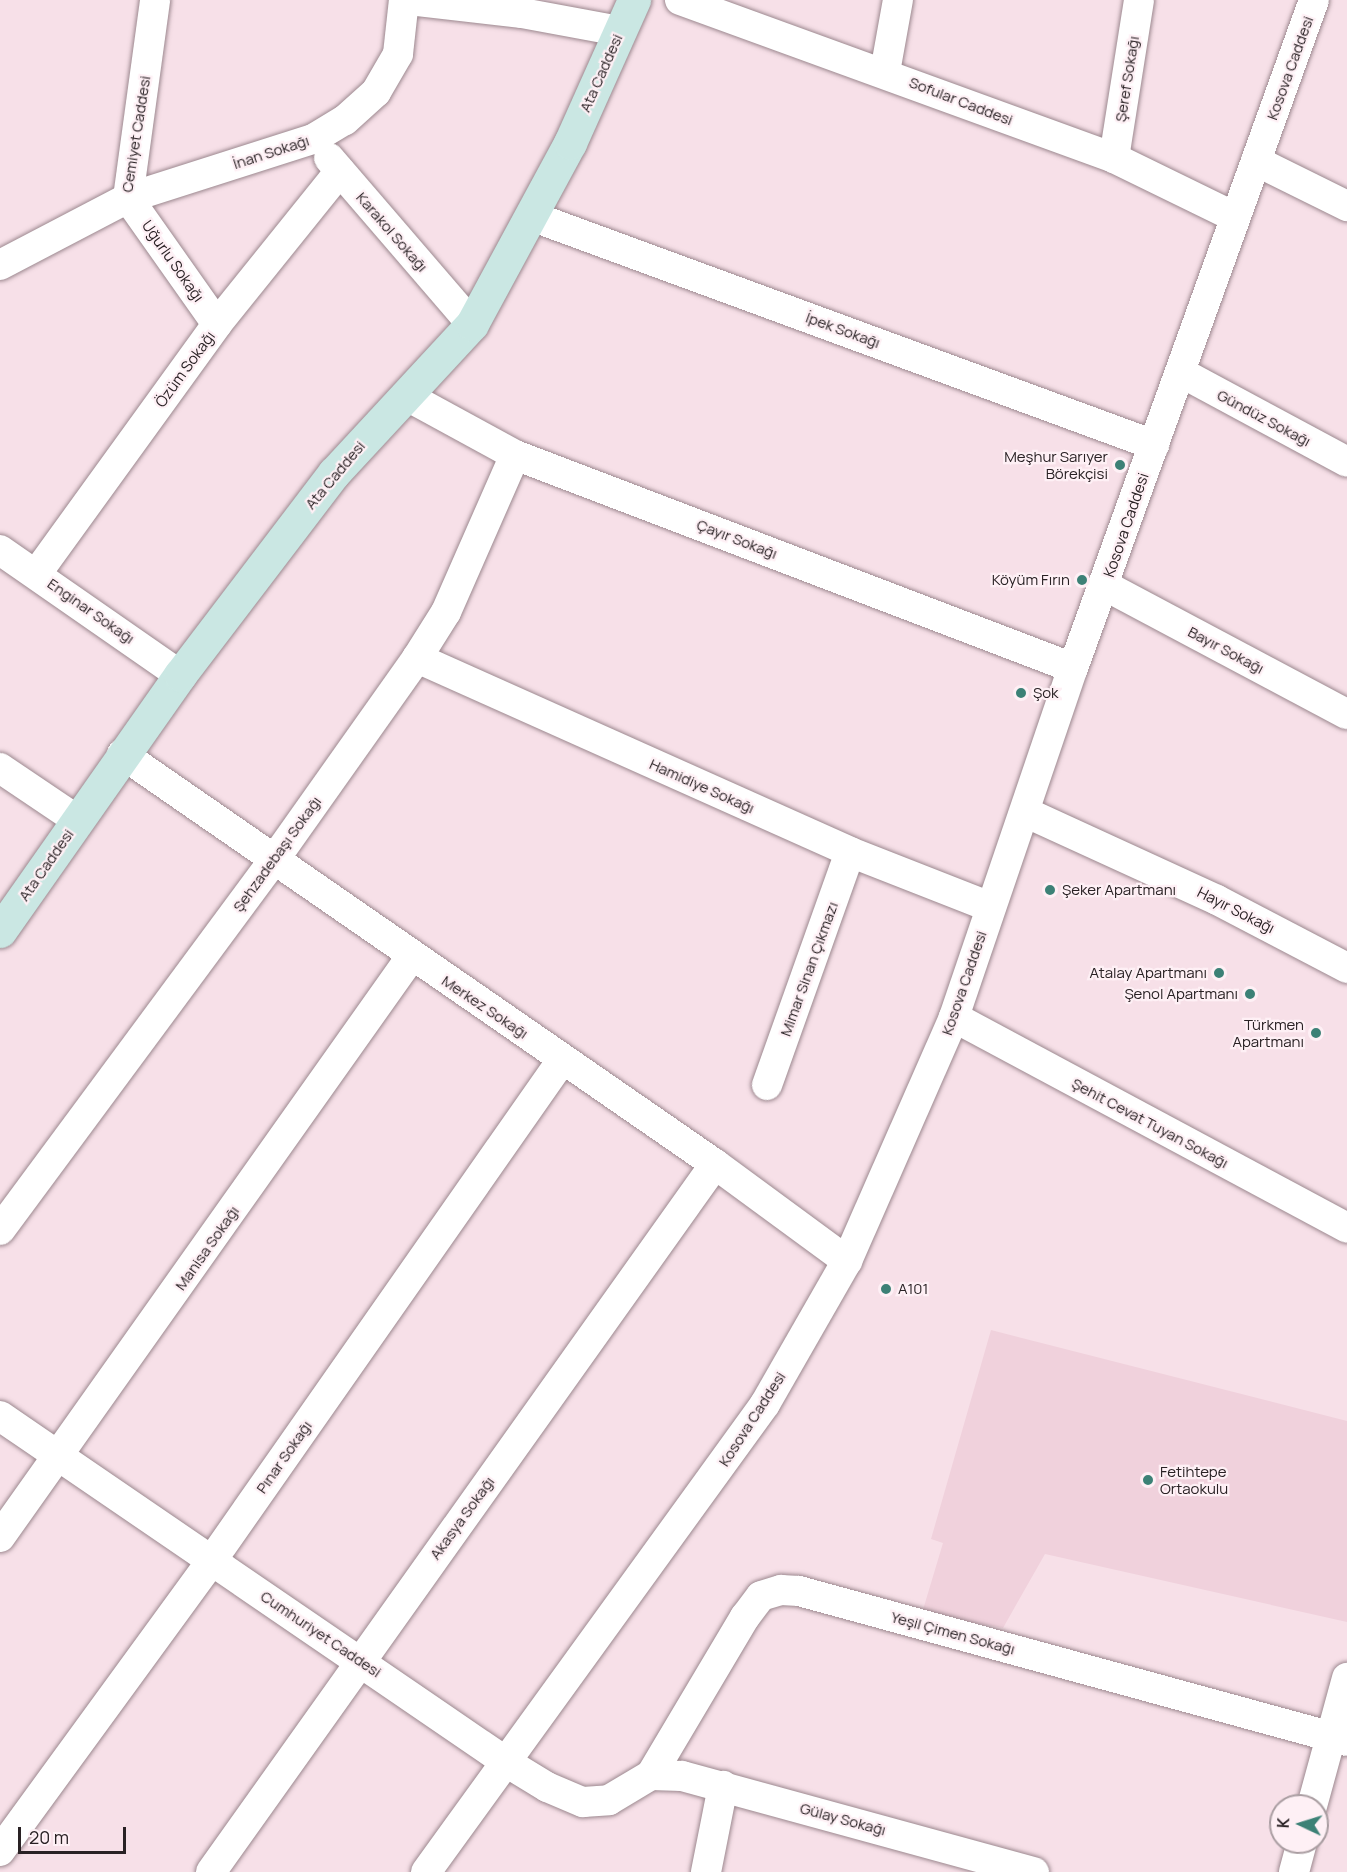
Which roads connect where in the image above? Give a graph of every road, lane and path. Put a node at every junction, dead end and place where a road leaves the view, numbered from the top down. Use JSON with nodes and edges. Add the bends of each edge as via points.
{"nodes":[{"id":1,"x":155,"y":0,"type":"edge"},
{"id":2,"x":404,"y":0,"type":"edge"},
{"id":3,"x":409,"y":0,"type":"edge"},
{"id":4,"x":634,"y":0,"type":"edge"},
{"id":5,"x":681,"y":0,"type":"edge"},
{"id":6,"x":898,"y":0,"type":"edge"},
{"id":7,"x":1139,"y":0,"type":"edge"},
{"id":8,"x":1314,"y":0,"type":"edge"},
{"id":9,"x":619,"y":31,"type":"junction"},
{"id":10,"x":885,"y":72,"type":"junction"},
{"id":11,"x":313,"y":139,"type":"junction"},
{"id":12,"x":1114,"y":158,"type":"junction"},
{"id":13,"x":1256,"y":161,"type":"junction"},
{"id":14,"x":340,"y":171,"type":"junction"},
{"id":15,"x":128,"y":198,"type":"junction"},
{"id":16,"x":1347,"y":206,"type":"edge"},
{"id":17,"x":531,"y":216,"type":"junction"},
{"id":18,"x":1236,"y":218,"type":"junction"},
{"id":19,"x":0,"y":265,"type":"edge"},
{"id":20,"x":218,"y":324,"type":"junction"},
{"id":21,"x":471,"y":324,"type":"junction"},
{"id":22,"x":1182,"y":373,"type":"junction"},
{"id":23,"x":408,"y":396,"type":"junction"},
{"id":24,"x":1154,"y":445,"type":"junction"},
{"id":25,"x":515,"y":455,"type":"junction"},
{"id":26,"x":1347,"y":462,"type":"edge"},
{"id":27,"x":0,"y":550,"type":"edge"},
{"id":28,"x":37,"y":573,"type":"junction"},
{"id":29,"x":1104,"y":585,"type":"junction"},
{"id":30,"x":417,"y":658,"type":"junction"},
{"id":31,"x":1073,"y":668,"type":"junction"},
{"id":32,"x":180,"y":675,"type":"junction"},
{"id":33,"x":1347,"y":714,"type":"edge"},
{"id":34,"x":122,"y":754,"type":"junction"},
{"id":35,"x":0,"y":768,"type":"edge"},
{"id":36,"x":1025,"y":812,"type":"junction"},
{"id":37,"x":77,"y":820,"type":"junction"},
{"id":38,"x":850,"y":852,"type":"junction"},
{"id":39,"x":274,"y":860,"type":"junction"},
{"id":40,"x":990,"y":907,"type":"junction"},
{"id":41,"x":0,"y":931,"type":"edge"},
{"id":42,"x":411,"y":957,"type":"junction"},
{"id":43,"x":1347,"y":968,"type":"edge"},
{"id":44,"x":954,"y":1017,"type":"junction"},
{"id":45,"x":562,"y":1060,"type":"junction"},
{"id":46,"x":767,"y":1085,"type":"dead end"},
{"id":47,"x":715,"y":1164,"type":"junction"},
{"id":48,"x":1347,"y":1228,"type":"edge"},
{"id":49,"x":0,"y":1230,"type":"edge"},
{"id":50,"x":847,"y":1261,"type":"junction"},
{"id":51,"x":0,"y":1416,"type":"edge"},
{"id":52,"x":59,"y":1458,"type":"junction"},
{"id":53,"x":0,"y":1538,"type":"edge"},
{"id":54,"x":212,"y":1560,"type":"junction"},
{"id":55,"x":360,"y":1660,"type":"junction"},
{"id":56,"x":1347,"y":1678,"type":"edge"},
{"id":57,"x":1339,"y":1739,"type":"edge"},
{"id":58,"x":506,"y":1762,"type":"junction"},
{"id":59,"x":651,"y":1775,"type":"junction"},
{"id":60,"x":723,"y":1786,"type":"junction"},
{"id":61,"x":1317,"y":1794,"type":"edge"},
{"id":62,"x":0,"y":1851,"type":"edge"},
{"id":63,"x":1299,"y":1854,"type":"edge"},
{"id":64,"x":211,"y":1872,"type":"edge"},
{"id":65,"x":426,"y":1872,"type":"edge"},
{"id":66,"x":706,"y":1872,"type":"edge"},
{"id":67,"x":1034,"y":1872,"type":"edge"},
{"id":68,"x":1294,"y":1872,"type":"edge"}],
"edges":[{"from":1,"to":15,"type":"street","name":"Cemiyet Caddesi"},
{"from":2,"to":11,"type":"street","name":"İnan Sokağı","via":[[398,54],[376,92],[345,120]]},
{"from":3,"to":9,"type":"street","via":[[522,13]]},
{"from":4,"to":9,"type":"street","name":"Ata Caddesi"},
{"from":5,"to":10,"type":"street","name":"Sofular Caddesi"},
{"from":6,"to":10,"type":"street"},
{"from":7,"to":12,"type":"street","name":"Şeref Sokağı"},
{"from":8,"to":13,"type":"street","name":"Kosova Caddesi"},
{"from":9,"to":17,"type":"street","name":"Ata Caddesi","via":[[570,143]]},
{"from":10,"to":12,"type":"street","name":"Sofular Caddesi"},
{"from":11,"to":14,"type":"street","name":"Karakol Sokağı"},
{"from":11,"to":15,"type":"street","name":"İnan Sokağı"},
{"from":12,"to":18,"type":"street","name":"Sofular Caddesi"},
{"from":13,"to":16,"type":"street"},
{"from":13,"to":18,"type":"street","name":"Kosova Caddesi"},
{"from":14,"to":20,"type":"street","name":"Özüm Sokağı"},
{"from":14,"to":21,"type":"street","name":"Karakol Sokağı"},
{"from":15,"to":19,"type":"street","name":"Cemiyet Caddesi"},
{"from":15,"to":20,"type":"street","name":"Uğurlu Sokağı"},
{"from":17,"to":21,"type":"street","name":"Ata Caddesi"},
{"from":17,"to":24,"type":"street","name":"İpek Sokağı"},
{"from":18,"to":22,"type":"street","name":"Kosova Caddesi"},
{"from":20,"to":28,"type":"street","name":"Özüm Sokağı"},
{"from":21,"to":23,"type":"street","name":"Ata Caddesi"},
{"from":22,"to":24,"type":"street","name":"Kosova Caddesi"},
{"from":22,"to":26,"type":"street","name":"Gündüz Sokağı"},
{"from":23,"to":25,"type":"street","name":"Çayır Sokağı"},
{"from":23,"to":32,"type":"street","name":"Ata Caddesi","via":[[334,472]]},
{"from":24,"to":29,"type":"street","name":"Kosova Caddesi"},
{"from":25,"to":30,"type":"street","name":"Şehzadebaşı Sokağı","via":[[446,612]]},
{"from":25,"to":31,"type":"street","name":"Çayır Sokağı"},
{"from":27,"to":28,"type":"street","name":"Enginar Sokağı"},
{"from":28,"to":32,"type":"street","name":"Enginar Sokağı"},
{"from":29,"to":31,"type":"street","name":"Kosova Caddesi"},
{"from":29,"to":33,"type":"street","name":"Bayır Sokağı"},
{"from":30,"to":38,"type":"street","name":"Hamidiye Sokağı"},
{"from":30,"to":39,"type":"street","name":"Şehzadebaşı Sokağı"},
{"from":31,"to":36,"type":"street","name":"Kosova Caddesi"},
{"from":32,"to":34,"type":"street","name":"Ata Caddesi"},
{"from":34,"to":37,"type":"street","name":"Ata Caddesi"},
{"from":34,"to":39,"type":"street","name":"Merkez Sokağı"},
{"from":35,"to":37,"type":"street"},
{"from":36,"to":40,"type":"street","name":"Kosova Caddesi"},
{"from":36,"to":43,"type":"street","name":"Hayır Sokağı","via":[[1217,900]]},
{"from":37,"to":41,"type":"street","name":"Ata Caddesi"},
{"from":38,"to":40,"type":"street","name":"Hamidiye Sokağı"},
{"from":38,"to":46,"type":"street","name":"Mimar Sinan Çıkmazı"},
{"from":39,"to":42,"type":"street","name":"Merkez Sokağı"},
{"from":39,"to":49,"type":"street","name":"Şehzadebaşı Sokağı"},
{"from":40,"to":44,"type":"street","name":"Kosova Caddesi"},
{"from":42,"to":45,"type":"street","name":"Merkez Sokağı"},
{"from":42,"to":52,"type":"street","name":"Manisa Sokağı"},
{"from":44,"to":48,"type":"street","name":"Şehit Cevat Tuyan Sokağı"},
{"from":44,"to":50,"type":"street","name":"Kosova Caddesi"},
{"from":45,"to":47,"type":"street","name":"Merkez Sokağı"},
{"from":45,"to":54,"type":"street","name":"Pınar Sokağı"},
{"from":47,"to":50,"type":"street","name":"Merkez Sokağı"},
{"from":47,"to":55,"type":"street","name":"Akasya Sokağı"},
{"from":50,"to":58,"type":"street","name":"Kosova Caddesi","via":[[765,1404]]},
{"from":51,"to":52,"type":"street","name":"Cumhuriyet Caddesi"},
{"from":52,"to":53,"type":"street","name":"Manisa Sokağı"},
{"from":52,"to":54,"type":"street","name":"Cumhuriyet Caddesi"},
{"from":54,"to":55,"type":"street","name":"Cumhuriyet Caddesi"},
{"from":54,"to":62,"type":"street","name":"Pınar Sokağı"},
{"from":55,"to":58,"type":"street","name":"Cumhuriyet Caddesi"},
{"from":55,"to":64,"type":"street","name":"Akasya Sokağı"},
{"from":56,"to":57,"type":"street"},
{"from":57,"to":59,"type":"street","name":"Yeşil Çimen Sokağı","via":[[799,1591],[781,1590],[761,1596],[745,1617]]},
{"from":57,"to":61,"type":"street"},
{"from":58,"to":59,"type":"street","name":"Cumhuriyet Caddesi","via":[[547,1787],[583,1802],[609,1800]]},
{"from":58,"to":65,"type":"street","name":"Kosova Caddesi"},
{"from":59,"to":60,"type":"street","name":"Gülay Sokağı","via":[[682,1776]]},
{"from":60,"to":66,"type":"street"},
{"from":60,"to":67,"type":"street","name":"Gülay Sokağı"},
{"from":63,"to":68,"type":"street"}]}
